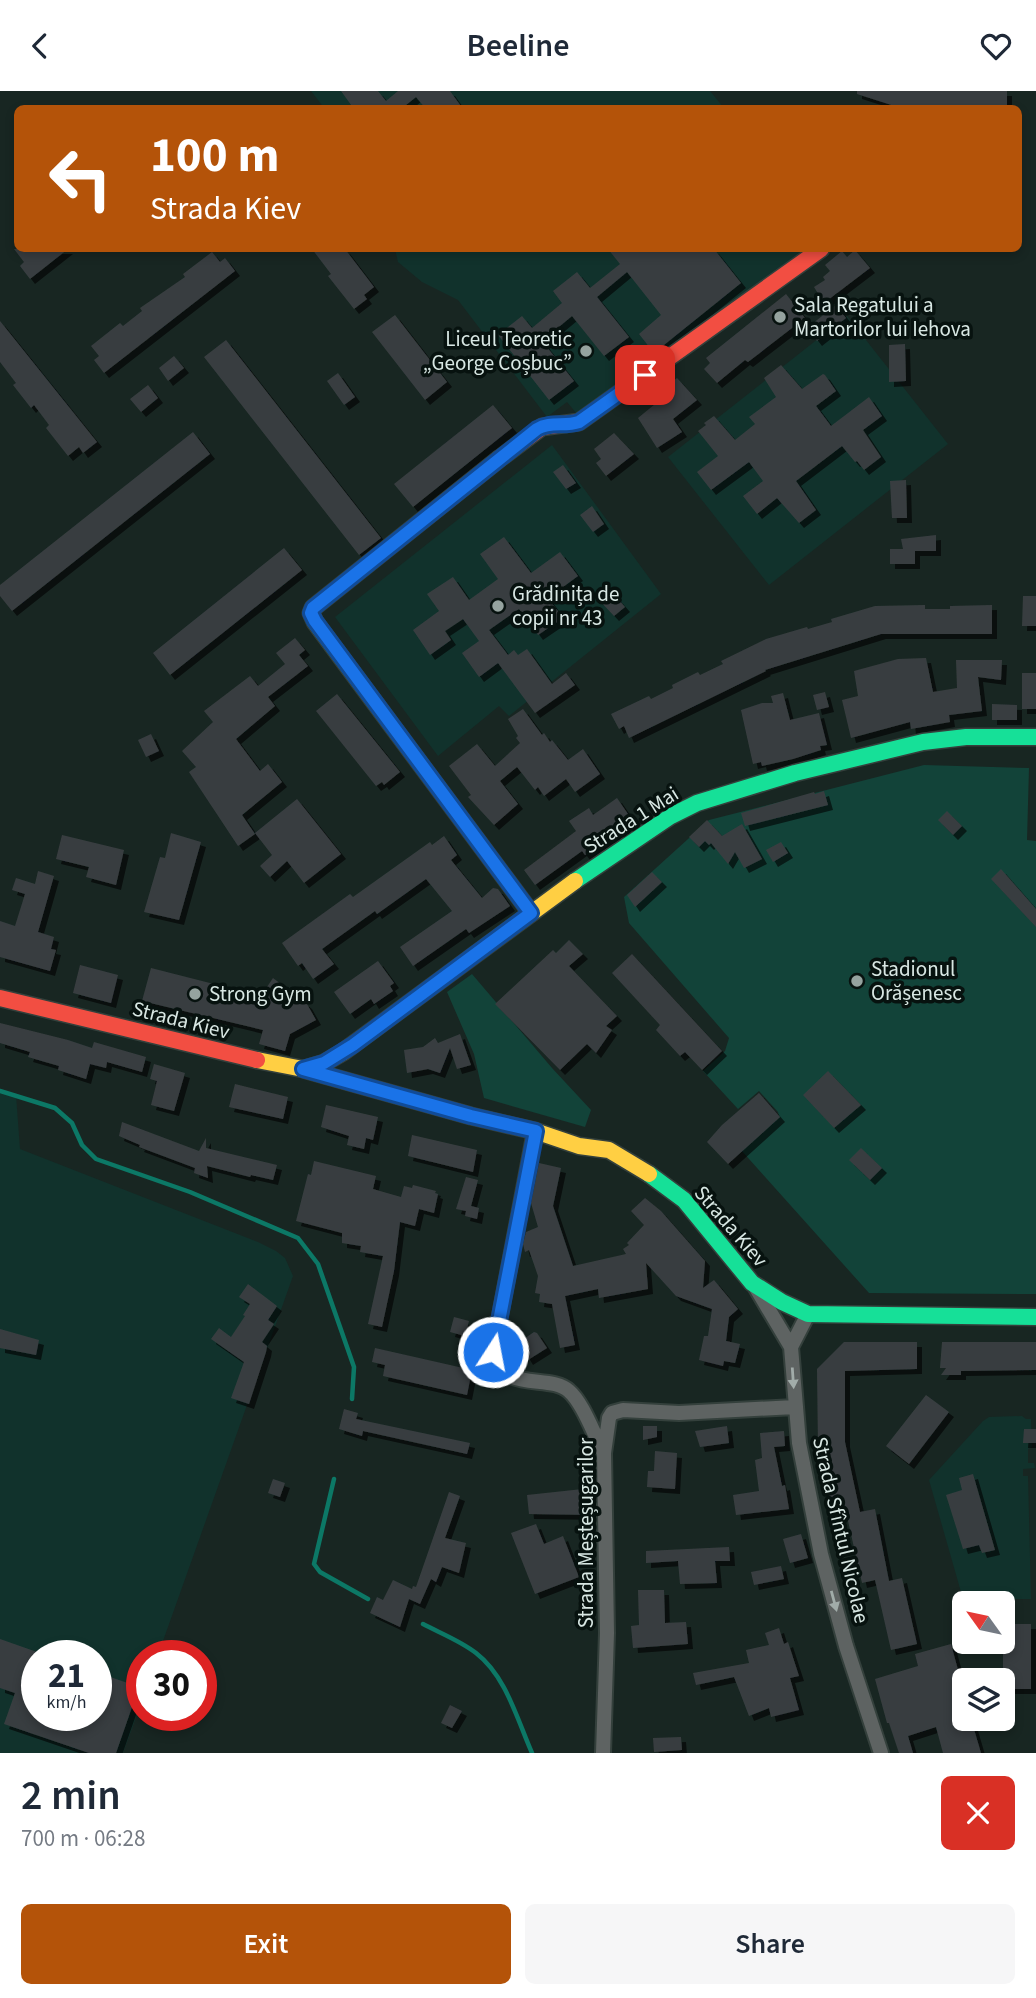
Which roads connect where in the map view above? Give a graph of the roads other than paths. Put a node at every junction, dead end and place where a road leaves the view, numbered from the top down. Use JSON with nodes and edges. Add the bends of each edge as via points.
{"nodes":[{"id":1,"x":817,"y":252,"type":"edge"},
{"id":2,"x":1036,"y":737,"type":"edge"},
{"id":3,"x":531,"y":913,"type":"junction"},
{"id":4,"x":0,"y":999,"type":"edge"},
{"id":5,"x":303,"y":1069,"type":"junction"},
{"id":6,"x":536,"y":1131,"type":"junction"},
{"id":7,"x":752,"y":1283,"type":"junction"},
{"id":8,"x":808,"y":1314,"type":"junction"},
{"id":9,"x":1036,"y":1317,"type":"edge"},
{"id":10,"x":791,"y":1347,"type":"junction"},
{"id":11,"x":795,"y":1407,"type":"junction"},
{"id":12,"x":604,"y":1453,"type":"junction"},
{"id":13,"x":603,"y":1753,"type":"edge"},
{"id":14,"x":881,"y":1753,"type":"edge"}],
"edges":[{"from":1,"to":3,"type":"street","via":[[579,422],[537,429],[313,608],[315,621]]},
{"from":2,"to":3,"type":"street","name":"Strada 1 Mai","via":[[923,742],[697,803],[671,815]]},
{"from":3,"to":5,"type":"street","name":"Strada 1 Mai","via":[[353,1045],[324,1063]]},
{"from":4,"to":5,"type":"street","name":"Strada Kiev"},
{"from":5,"to":6,"type":"street","name":"Strada Kiev"},
{"from":6,"to":7,"type":"street","name":"Strada Kiev","via":[[579,1146],[609,1150],[644,1170],[684,1200]]},
{"from":6,"to":12,"type":"street","via":[[495,1339],[495,1362],[512,1376],[570,1391]]},
{"from":7,"to":8,"type":"street","name":"Strada Kiev"},
{"from":7,"to":10,"type":"street"},
{"from":8,"to":9,"type":"street","name":"Strada Kiev"},
{"from":8,"to":10,"type":"street"},
{"from":10,"to":11,"type":"street","name":"Strada Sfîntul Nicolae","one_way":true},
{"from":11,"to":12,"type":"street","name":"Strada Meșteșugarilor","via":[[617,1411],[610,1418]]},
{"from":11,"to":14,"type":"street","name":"Strada Sfîntul Nicolae","one_way":true,"via":[[821,1553]]},
{"from":12,"to":13,"type":"street","name":"Strada Meșteșugarilor","via":[[607,1633]]}]}
